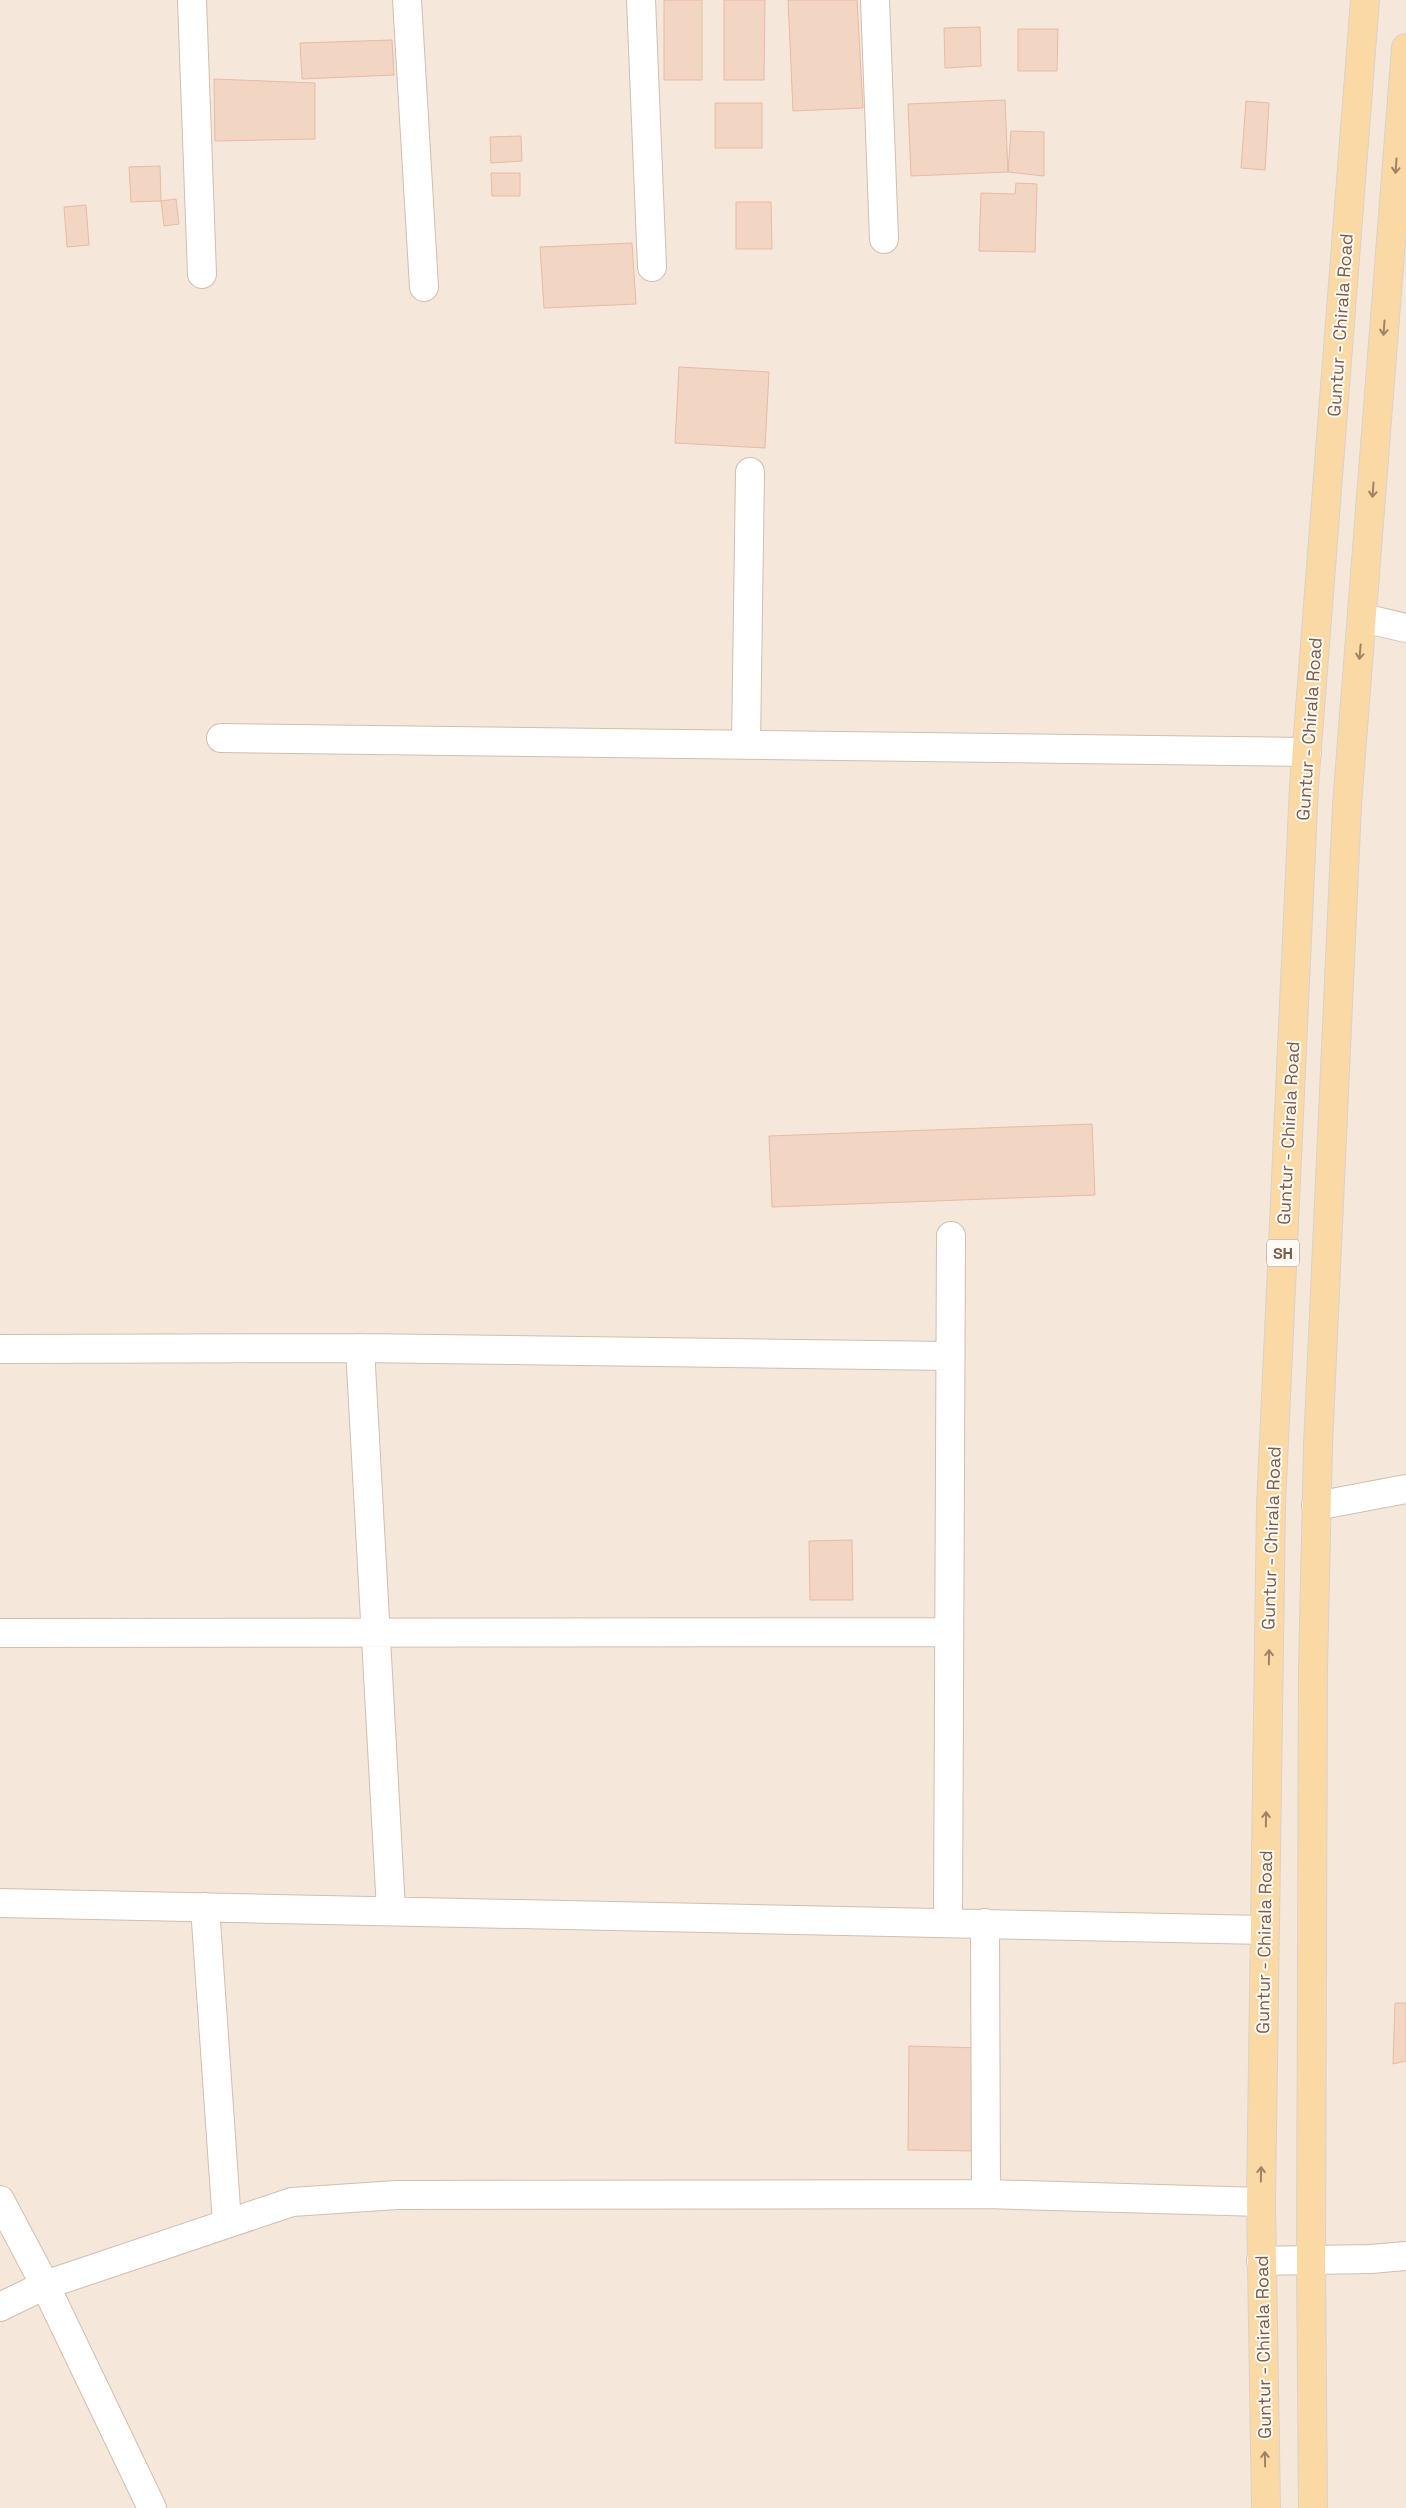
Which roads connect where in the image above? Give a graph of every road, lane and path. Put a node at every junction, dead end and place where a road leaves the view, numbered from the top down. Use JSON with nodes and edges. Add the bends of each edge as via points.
{"nodes":[{"id":1,"x":192,"y":0,"type":"edge"},
{"id":2,"x":407,"y":0,"type":"edge"},
{"id":3,"x":641,"y":0,"type":"edge"},
{"id":4,"x":875,"y":0,"type":"edge"},
{"id":5,"x":1365,"y":0,"type":"edge"},
{"id":6,"x":1406,"y":48,"type":"edge"},
{"id":7,"x":1403,"y":97,"type":"edge"},
{"id":8,"x":884,"y":239,"type":"dead end"},
{"id":9,"x":652,"y":267,"type":"dead end"},
{"id":10,"x":202,"y":274,"type":"dead end"},
{"id":11,"x":424,"y":287,"type":"dead end"},
{"id":12,"x":750,"y":472,"type":"dead end"},
{"id":13,"x":1363,"y":618,"type":"junction"},
{"id":14,"x":1406,"y":628,"type":"edge"},
{"id":15,"x":221,"y":738,"type":"dead end"},
{"id":16,"x":746,"y":744,"type":"junction"},
{"id":17,"x":1307,"y":752,"type":"junction"},
{"id":18,"x":951,"y":1236,"type":"dead end"},
{"id":19,"x":360,"y":1348,"type":"junction"},
{"id":20,"x":0,"y":1349,"type":"edge"},
{"id":21,"x":950,"y":1356,"type":"junction"},
{"id":22,"x":1406,"y":1489,"type":"edge"},
{"id":23,"x":1316,"y":1506,"type":"junction"},
{"id":24,"x":948,"y":1632,"type":"junction"},
{"id":25,"x":0,"y":1633,"type":"edge"},
{"id":26,"x":376,"y":1634,"type":"junction"},
{"id":27,"x":0,"y":1903,"type":"edge"},
{"id":28,"x":205,"y":1907,"type":"junction"},
{"id":29,"x":391,"y":1910,"type":"junction"},
{"id":30,"x":948,"y":1923,"type":"junction"},
{"id":31,"x":985,"y":1923,"type":"junction"},
{"id":32,"x":1264,"y":1930,"type":"junction"},
{"id":33,"x":986,"y":2194,"type":"junction"},
{"id":34,"x":0,"y":2200,"type":"edge"},
{"id":35,"x":1260,"y":2202,"type":"junction"},
{"id":36,"x":228,"y":2223,"type":"junction"},
{"id":37,"x":1406,"y":2256,"type":"edge"},
{"id":38,"x":1261,"y":2261,"type":"junction"},
{"id":39,"x":1311,"y":2261,"type":"junction"},
{"id":40,"x":45,"y":2284,"type":"junction"},
{"id":41,"x":0,"y":2307,"type":"edge"},
{"id":42,"x":152,"y":2508,"type":"edge"},
{"id":43,"x":1266,"y":2508,"type":"edge"},
{"id":44,"x":1313,"y":2508,"type":"edge"}],
"edges":[{"from":1,"to":10,"type":"street"},
{"from":2,"to":11,"type":"street"},
{"from":3,"to":9,"type":"street"},
{"from":4,"to":8,"type":"street"},
{"from":5,"to":17,"type":"main road","name":"Guntur - Chirala Road","number":"SH"},
{"from":6,"to":7,"type":"main road"},
{"from":7,"to":13,"type":"main road","one_way":true},
{"from":12,"to":16,"type":"street"},
{"from":13,"to":14,"type":"street"},
{"from":13,"to":23,"type":"main road","one_way":true,"via":[[1347,805]]},
{"from":15,"to":16,"type":"street"},
{"from":16,"to":17,"type":"street"},
{"from":32,"to":17,"type":"main road","name":"Guntur - Chirala Road","number":"SH","one_way":true,"via":[[1271,1506]]},
{"from":18,"to":21,"type":"street"},
{"from":19,"to":20,"type":"street"},
{"from":19,"to":21,"type":"street"},
{"from":19,"to":26,"type":"street"},
{"from":21,"to":24,"type":"street"},
{"from":22,"to":23,"type":"street"},
{"from":23,"to":39,"type":"main road"},
{"from":24,"to":26,"type":"street"},
{"from":24,"to":30,"type":"street"},
{"from":25,"to":26,"type":"street"},
{"from":26,"to":29,"type":"street"},
{"from":27,"to":28,"type":"street"},
{"from":28,"to":29,"type":"street"},
{"from":28,"to":36,"type":"street"},
{"from":29,"to":30,"type":"street"},
{"from":30,"to":31,"type":"street"},
{"from":31,"to":32,"type":"street"},
{"from":31,"to":33,"type":"street"},
{"from":35,"to":32,"type":"main road","name":"Guntur - Chirala Road","number":"SH","one_way":true},
{"from":33,"to":35,"type":"street"},
{"from":33,"to":36,"type":"street","via":[[397,2195],[292,2202]]},
{"from":34,"to":40,"type":"street"},
{"from":35,"to":38,"type":"main road","name":"Guntur - Chirala Road","number":"SH"},
{"from":36,"to":40,"type":"street"},
{"from":37,"to":39,"type":"street"},
{"from":38,"to":39,"type":"street"},
{"from":43,"to":38,"type":"main road","name":"Guntur - Chirala Road","number":"SH","one_way":true},
{"from":39,"to":44,"type":"main road"},
{"from":40,"to":41,"type":"street"},
{"from":40,"to":42,"type":"street"}]}
